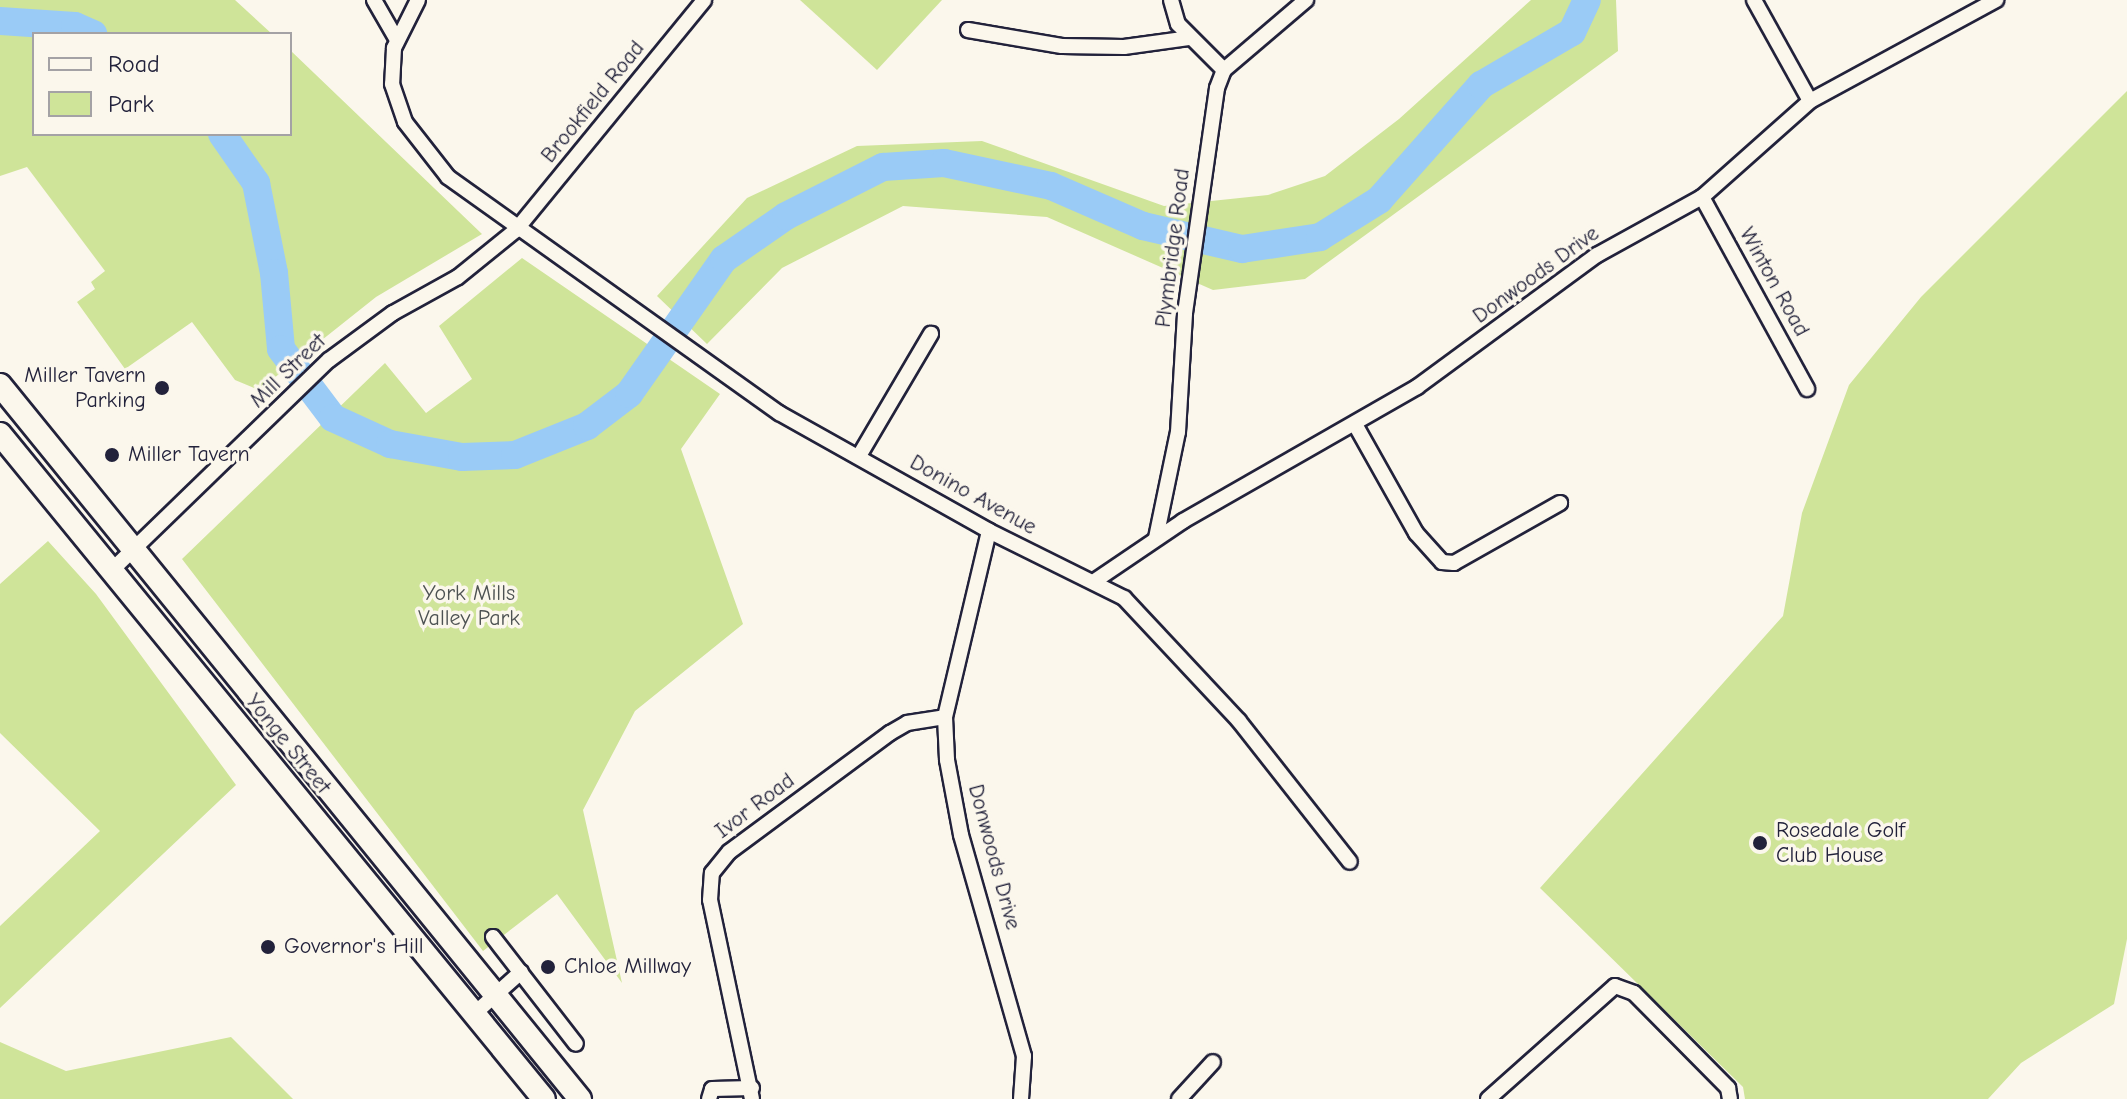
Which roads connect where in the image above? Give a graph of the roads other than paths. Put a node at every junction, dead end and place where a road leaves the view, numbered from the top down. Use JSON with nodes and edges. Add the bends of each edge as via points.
{"nodes":[{"id":1,"x":374,"y":0,"type":"edge"},
{"id":2,"x":418,"y":0,"type":"edge"},
{"id":3,"x":704,"y":0,"type":"edge"},
{"id":4,"x":1171,"y":0,"type":"edge"},
{"id":5,"x":1306,"y":0,"type":"edge"},
{"id":6,"x":1754,"y":0,"type":"edge"},
{"id":7,"x":1996,"y":0,"type":"edge"},
{"id":8,"x":968,"y":30,"type":"dead end"},
{"id":9,"x":1190,"y":38,"type":"junction"},
{"id":10,"x":397,"y":40,"type":"junction"},
{"id":11,"x":1224,"y":70,"type":"junction"},
{"id":12,"x":1810,"y":101,"type":"junction"},
{"id":13,"x":1702,"y":197,"type":"junction"},
{"id":14,"x":516,"y":230,"type":"junction"},
{"id":15,"x":931,"y":334,"type":"dead end"},
{"id":16,"x":0,"y":385,"type":"edge"},
{"id":17,"x":1807,"y":389,"type":"dead end"},
{"id":18,"x":1356,"y":426,"type":"junction"},
{"id":19,"x":0,"y":434,"type":"edge"},
{"id":20,"x":859,"y":456,"type":"junction"},
{"id":21,"x":1560,"y":503,"type":"dead end"},
{"id":22,"x":989,"y":531,"type":"junction"},
{"id":23,"x":1156,"y":538,"type":"junction"},
{"id":24,"x":133,"y":553,"type":"junction"},
{"id":25,"x":111,"y":571,"type":"junction"},
{"id":26,"x":1096,"y":580,"type":"junction"},
{"id":27,"x":945,"y":717,"type":"junction"},
{"id":28,"x":1350,"y":862,"type":"dead end"},
{"id":29,"x":493,"y":937,"type":"dead end"},
{"id":30,"x":521,"y":972,"type":"junction"},
{"id":31,"x":494,"y":996,"type":"junction"},
{"id":32,"x":474,"y":1014,"type":"junction"},
{"id":33,"x":576,"y":1044,"type":"dead end"},
{"id":34,"x":1213,"y":1062,"type":"dead end"},
{"id":35,"x":752,"y":1093,"type":"edge"},
{"id":36,"x":544,"y":1099,"type":"edge"},
{"id":37,"x":580,"y":1099,"type":"edge"},
{"id":38,"x":709,"y":1099,"type":"edge"},
{"id":39,"x":1021,"y":1099,"type":"edge"},
{"id":40,"x":1179,"y":1099,"type":"edge"},
{"id":41,"x":1488,"y":1099,"type":"edge"},
{"id":42,"x":1730,"y":1099,"type":"edge"}],
"edges":[{"from":1,"to":10,"type":"street"},
{"from":2,"to":10,"type":"street"},
{"from":3,"to":14,"type":"street","name":"Brookfield Road"},
{"from":4,"to":9,"type":"street","via":[[1178,24]]},
{"from":5,"to":11,"type":"street"},
{"from":6,"to":12,"type":"street"},
{"from":7,"to":12,"type":"street","name":"Donwoods Drive"},
{"from":8,"to":9,"type":"street","via":[[1062,46],[1124,47]]},
{"from":9,"to":11,"type":"street"},
{"from":10,"to":14,"type":"street","name":"Donino Avenue","via":[[392,84],[405,122],[448,177]]},
{"from":11,"to":23,"type":"street","name":"Plymbridge Road","via":[[1203,178],[1178,432]]},
{"from":12,"to":13,"type":"street","name":"Donwoods Drive"},
{"from":13,"to":17,"type":"street","name":"Winton Road"},
{"from":13,"to":18,"type":"street","name":"Donwoods Drive","via":[[1597,255],[1478,345]]},
{"from":14,"to":20,"type":"street","name":"Donino Avenue","via":[[779,413]]},
{"from":14,"to":24,"type":"street","name":"Mill Street","via":[[458,277],[393,313],[329,360]]},
{"from":15,"to":20,"type":"street"},
{"from":16,"to":24,"type":"main road","name":"Yonge Street"},
{"from":18,"to":21,"type":"street","via":[[1416,533],[1442,562],[1454,563]]},
{"from":18,"to":23,"type":"street","name":"Donwoods Drive"},
{"from":19,"to":25,"type":"main road","name":"Yonge Street"},
{"from":20,"to":22,"type":"street","name":"Donino Avenue"},
{"from":22,"to":26,"type":"street","name":"Donino Avenue"},
{"from":22,"to":27,"type":"street","name":"Donwoods Drive"},
{"from":23,"to":26,"type":"street","name":"Donwoods Drive"},
{"from":24,"to":25,"type":"street","name":"Mill Street"},
{"from":24,"to":31,"type":"main road","name":"Yonge Street"},
{"from":25,"to":32,"type":"main road","name":"Yonge Street"},
{"from":26,"to":28,"type":"street","name":"Donino Avenue","via":[[1124,598],[1239,721]]},
{"from":27,"to":35,"type":"street","name":"Ivor Road","via":[[907,723],[890,733],[729,852],[712,873],[709,893],[720,960]]},
{"from":27,"to":39,"type":"street","name":"Donwoods Drive","via":[[961,835],[1024,1056]]},
{"from":29,"to":30,"type":"street"},
{"from":30,"to":31,"type":"street"},
{"from":30,"to":33,"type":"street"},
{"from":31,"to":32,"type":"street"},
{"from":31,"to":37,"type":"main road","name":"Yonge Street"},
{"from":32,"to":36,"type":"main road","name":"Yonge Street"},
{"from":34,"to":40,"type":"street"},
{"from":35,"to":38,"type":"street","via":[[712,1089]]},
{"from":41,"to":42,"type":"street","via":[[1615,986],[1634,993],[1728,1088]]}]}
